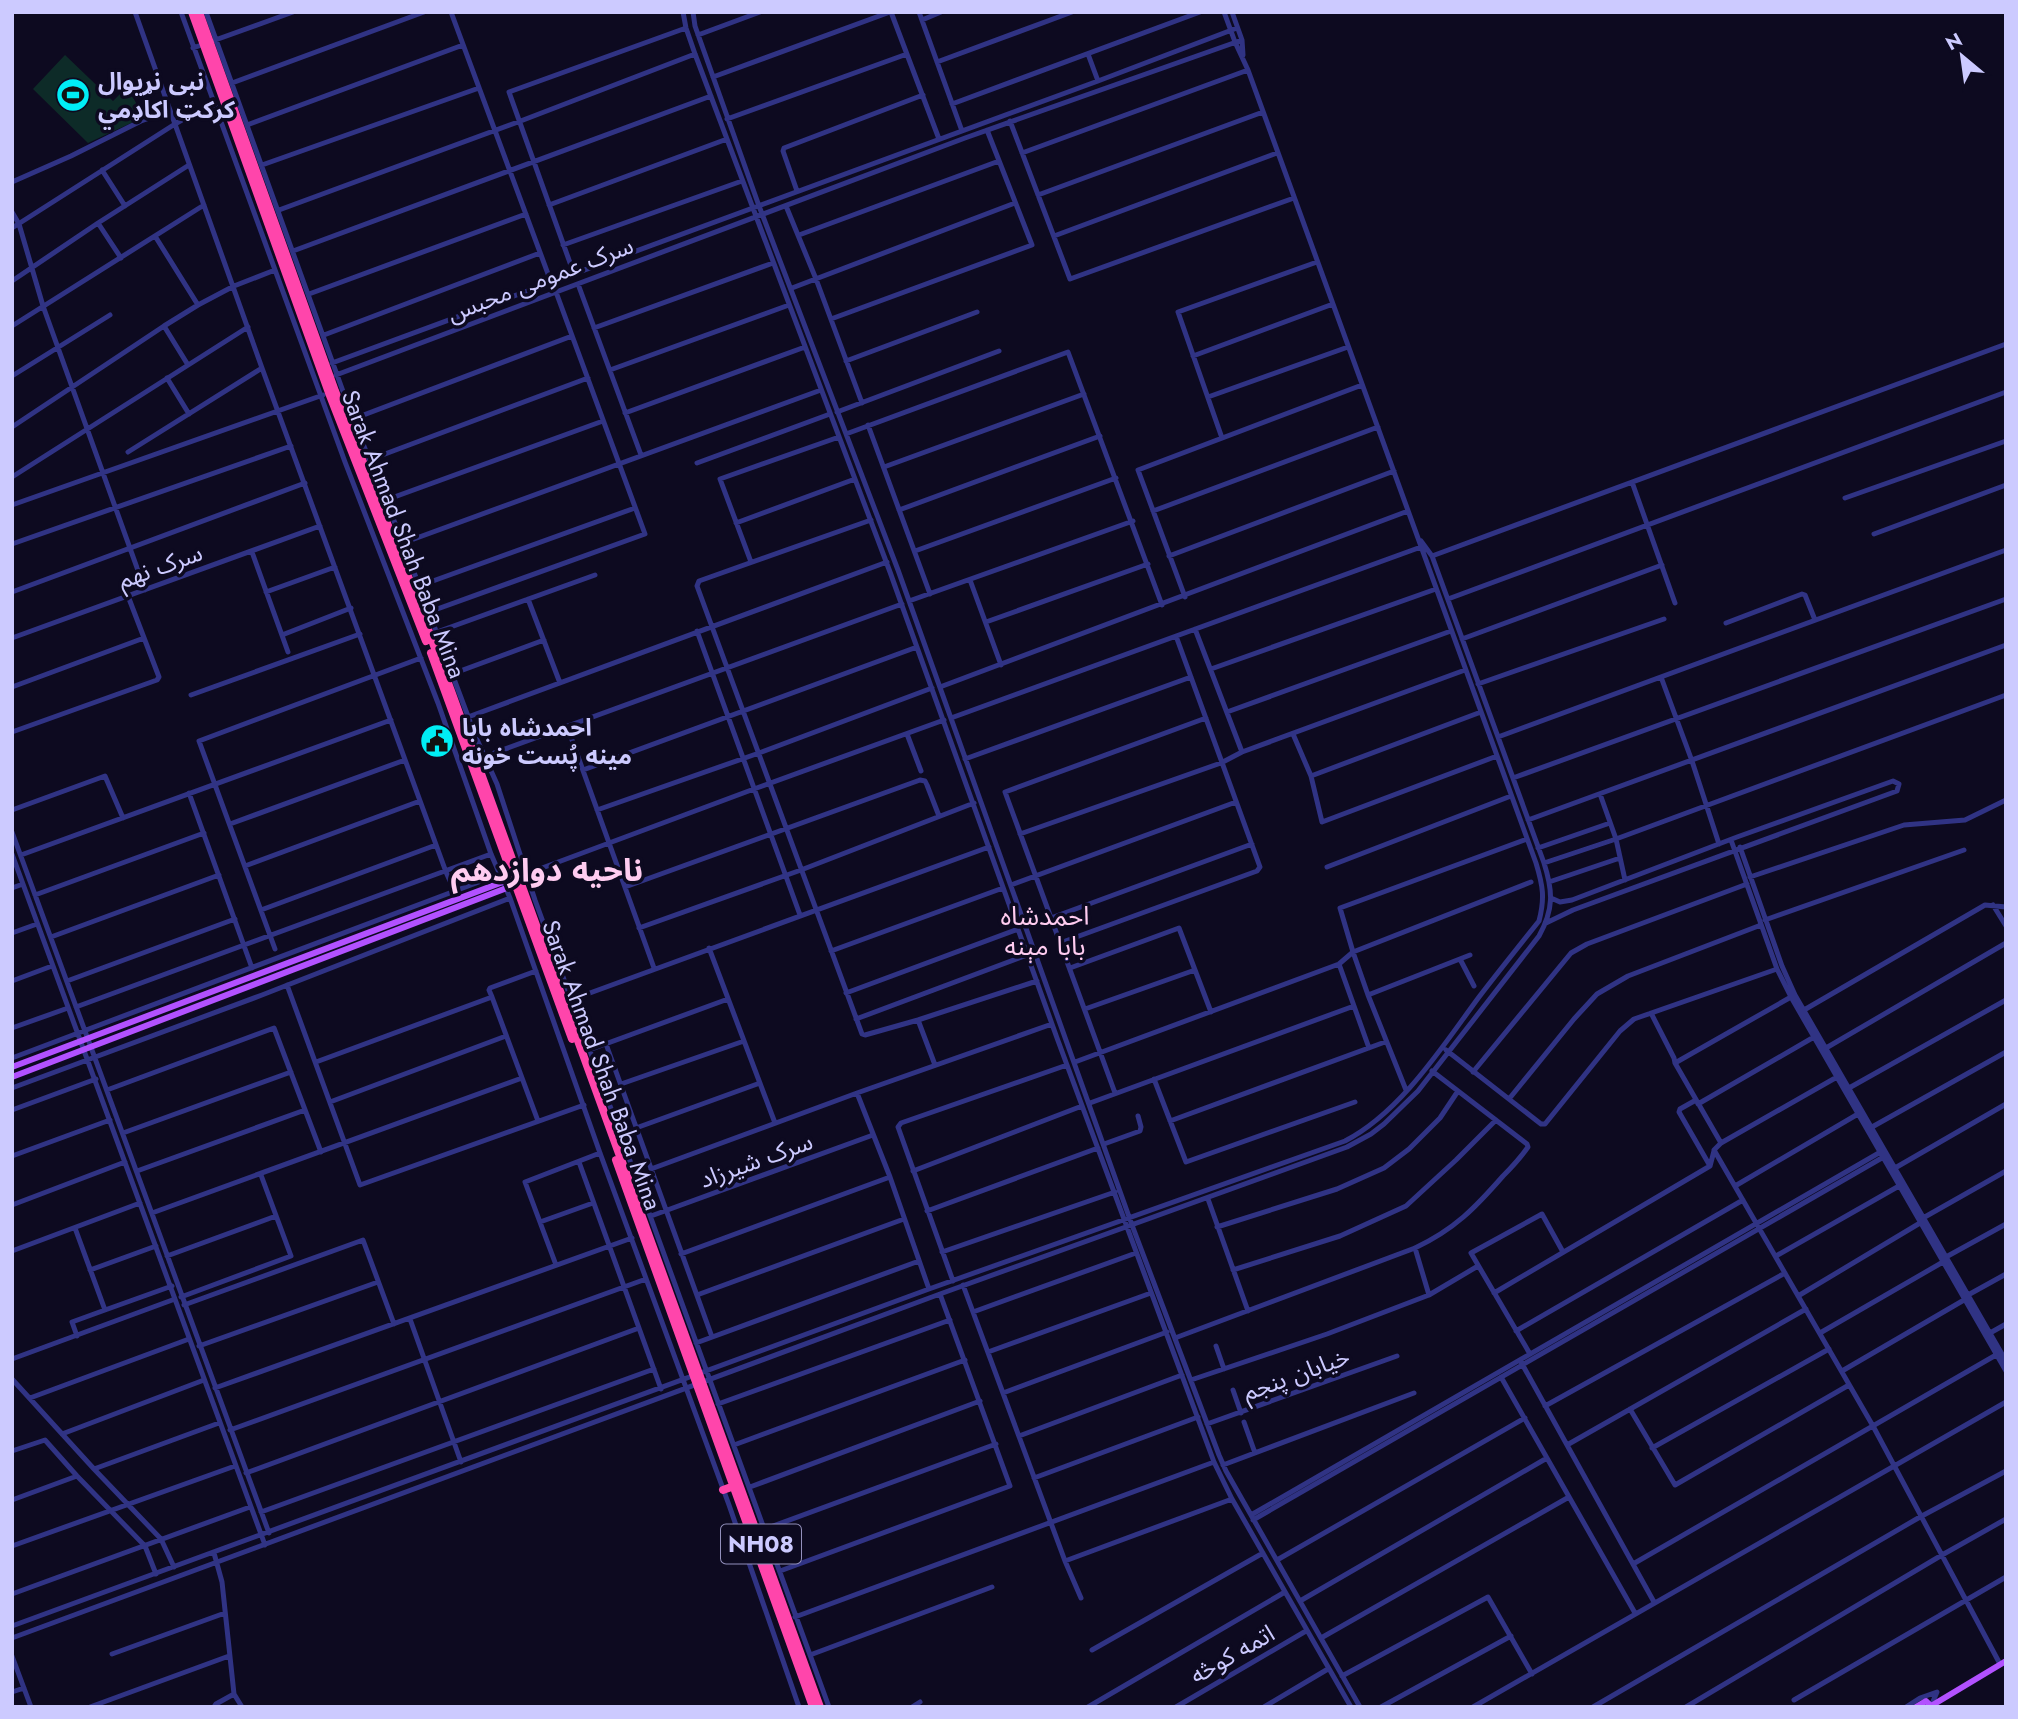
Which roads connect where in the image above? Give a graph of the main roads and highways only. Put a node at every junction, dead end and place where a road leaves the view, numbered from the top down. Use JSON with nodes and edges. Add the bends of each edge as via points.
{"nodes":[{"id":1,"x":192,"y":12,"type":"edge"},
{"id":2,"x":199,"y":12,"type":"edge"},
{"id":3,"x":210,"y":42,"type":"junction"},
{"id":4,"x":328,"y":393,"type":"junction"},
{"id":5,"x":519,"y":880,"type":"junction"},
{"id":6,"x":505,"y":886,"type":"junction"},
{"id":7,"x":12,"y":1067,"type":"edge"},
{"id":8,"x":12,"y":1077,"type":"edge"},
{"id":9,"x":701,"y":1378,"type":"junction"},
{"id":10,"x":734,"y":1486,"type":"junction"},
{"id":11,"x":723,"y":1490,"type":"road end"},
{"id":12,"x":2003,"y":1663,"type":"edge"},
{"id":13,"x":1932,"y":1706,"type":"edge"},
{"id":14,"x":813,"y":1707,"type":"edge"},
{"id":15,"x":820,"y":1707,"type":"edge"},
{"id":16,"x":1916,"y":1707,"type":"edge"}],
"edges":[{"from":1,"to":3,"type":"highway","name":"Sarak Ahmad Shah Baba Mina","number":"NH08"},
{"from":2,"to":3,"type":"highway","number":"NH08"},
{"from":3,"to":4,"type":"highway","name":"Sarak Ahmad Shah Baba Mina","number":"NH08"},
{"from":3,"to":4,"type":"highway","number":"NH08","via":[[330,364],[334,376]]},
{"from":4,"to":5,"type":"highway","number":"NH08","via":[[411,584]]},
{"from":5,"to":6,"type":"main road"},
{"from":5,"to":9,"type":"highway","name":"Sarak Ahmad Shah Baba Mina","number":"NH08"},
{"from":5,"to":9,"type":"highway","number":"NH08","via":[[568,1001]]},
{"from":6,"to":7,"type":"main road"},
{"from":6,"to":8,"type":"main road"},
{"from":9,"to":10,"type":"highway","number":"NH08"},
{"from":9,"to":15,"type":"highway","number":"NH08"},
{"from":10,"to":11,"type":"highway"},
{"from":10,"to":14,"type":"highway","number":"NH08"},
{"from":12,"to":13,"type":"main road"},
{"from":13,"to":16,"type":"main road","via":[[1926,1701]]}]}
